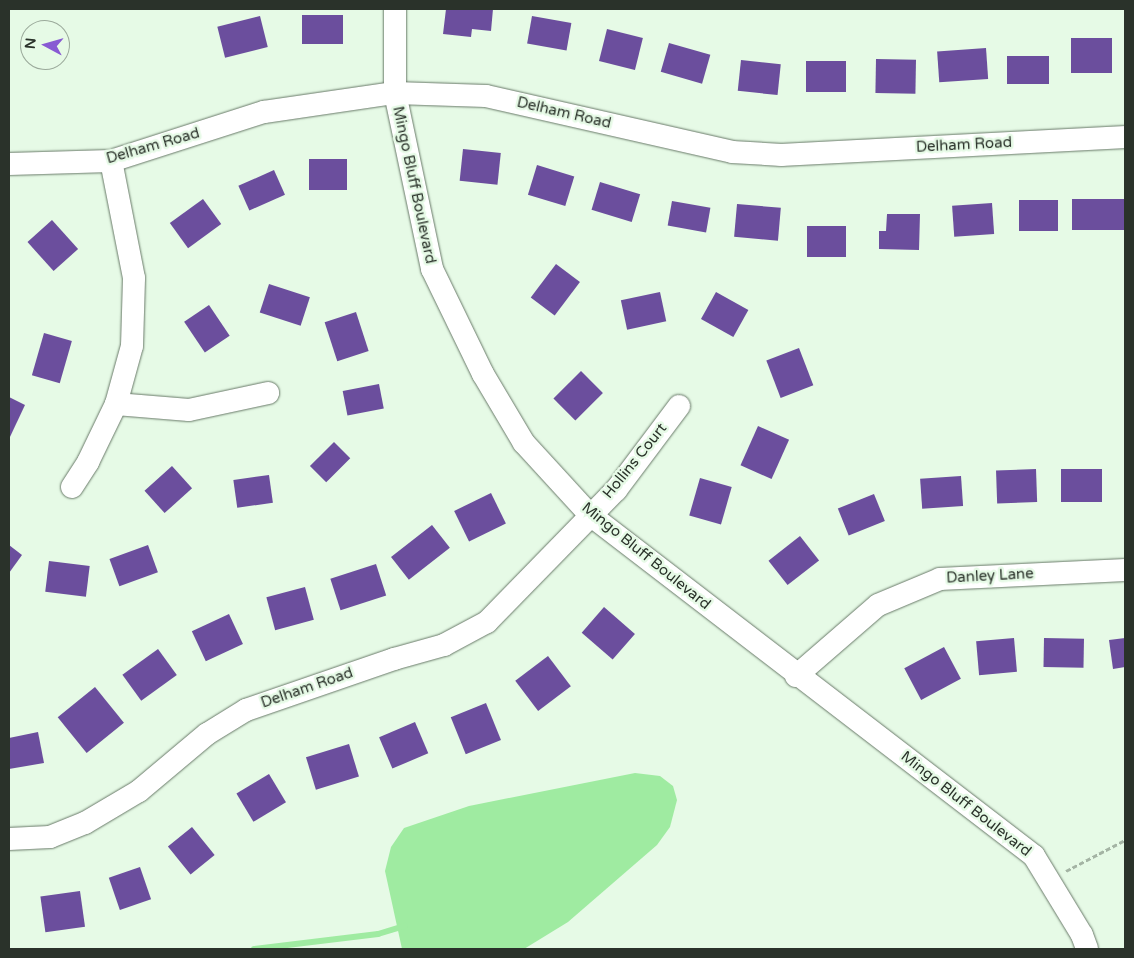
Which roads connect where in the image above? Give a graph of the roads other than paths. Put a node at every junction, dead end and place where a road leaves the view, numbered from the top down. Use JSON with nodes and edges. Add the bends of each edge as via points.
{"nodes":[{"id":1,"x":395,"y":9,"type":"edge"},
{"id":2,"x":395,"y":93,"type":"junction"},
{"id":3,"x":1125,"y":137,"type":"edge"},
{"id":4,"x":111,"y":161,"type":"junction"},
{"id":5,"x":9,"y":164,"type":"edge"},
{"id":6,"x":268,"y":393,"type":"dead end"},
{"id":7,"x":116,"y":404,"type":"junction"},
{"id":8,"x":679,"y":406,"type":"dead end"},
{"id":9,"x":72,"y":486,"type":"dead end"},
{"id":10,"x":589,"y":514,"type":"junction"},
{"id":11,"x":1125,"y":570,"type":"edge"},
{"id":12,"x":796,"y":676,"type":"junction"},
{"id":13,"x":9,"y":839,"type":"edge"},
{"id":14,"x":1087,"y":949,"type":"edge"}],
"edges":[{"from":1,"to":2,"type":"street","name":"Mingo Bluff Boulevard"},
{"from":2,"to":3,"type":"street","name":"Delham Road","via":[[486,96],[732,152],[782,155]]},
{"from":2,"to":4,"type":"street","name":"Delham Road","via":[[264,112]]},
{"from":2,"to":10,"type":"street","name":"Mingo Bluff Boulevard","via":[[432,269],[483,374],[524,443]]},
{"from":4,"to":5,"type":"street","name":"Delham Road"},
{"from":4,"to":7,"type":"street","via":[[134,278],[132,346]]},
{"from":6,"to":7,"type":"street","via":[[189,410]]},
{"from":7,"to":9,"type":"street","via":[[88,462]]},
{"from":8,"to":10,"type":"street","name":"Hollins Court","via":[[616,490]]},
{"from":10,"to":12,"type":"street","name":"Mingo Bluff Boulevard"},
{"from":10,"to":13,"type":"street","name":"Delham Road","via":[[524,587],[487,622],[468,634],[444,645],[384,662],[246,710],[207,734],[139,791],[85,823],[50,837]]},
{"from":11,"to":12,"type":"street","name":"Danley Lane","via":[[940,579],[878,605]]},
{"from":12,"to":14,"type":"street","name":"Mingo Bluff Boulevard","via":[[917,763],[1034,856],[1082,935]]}]}
